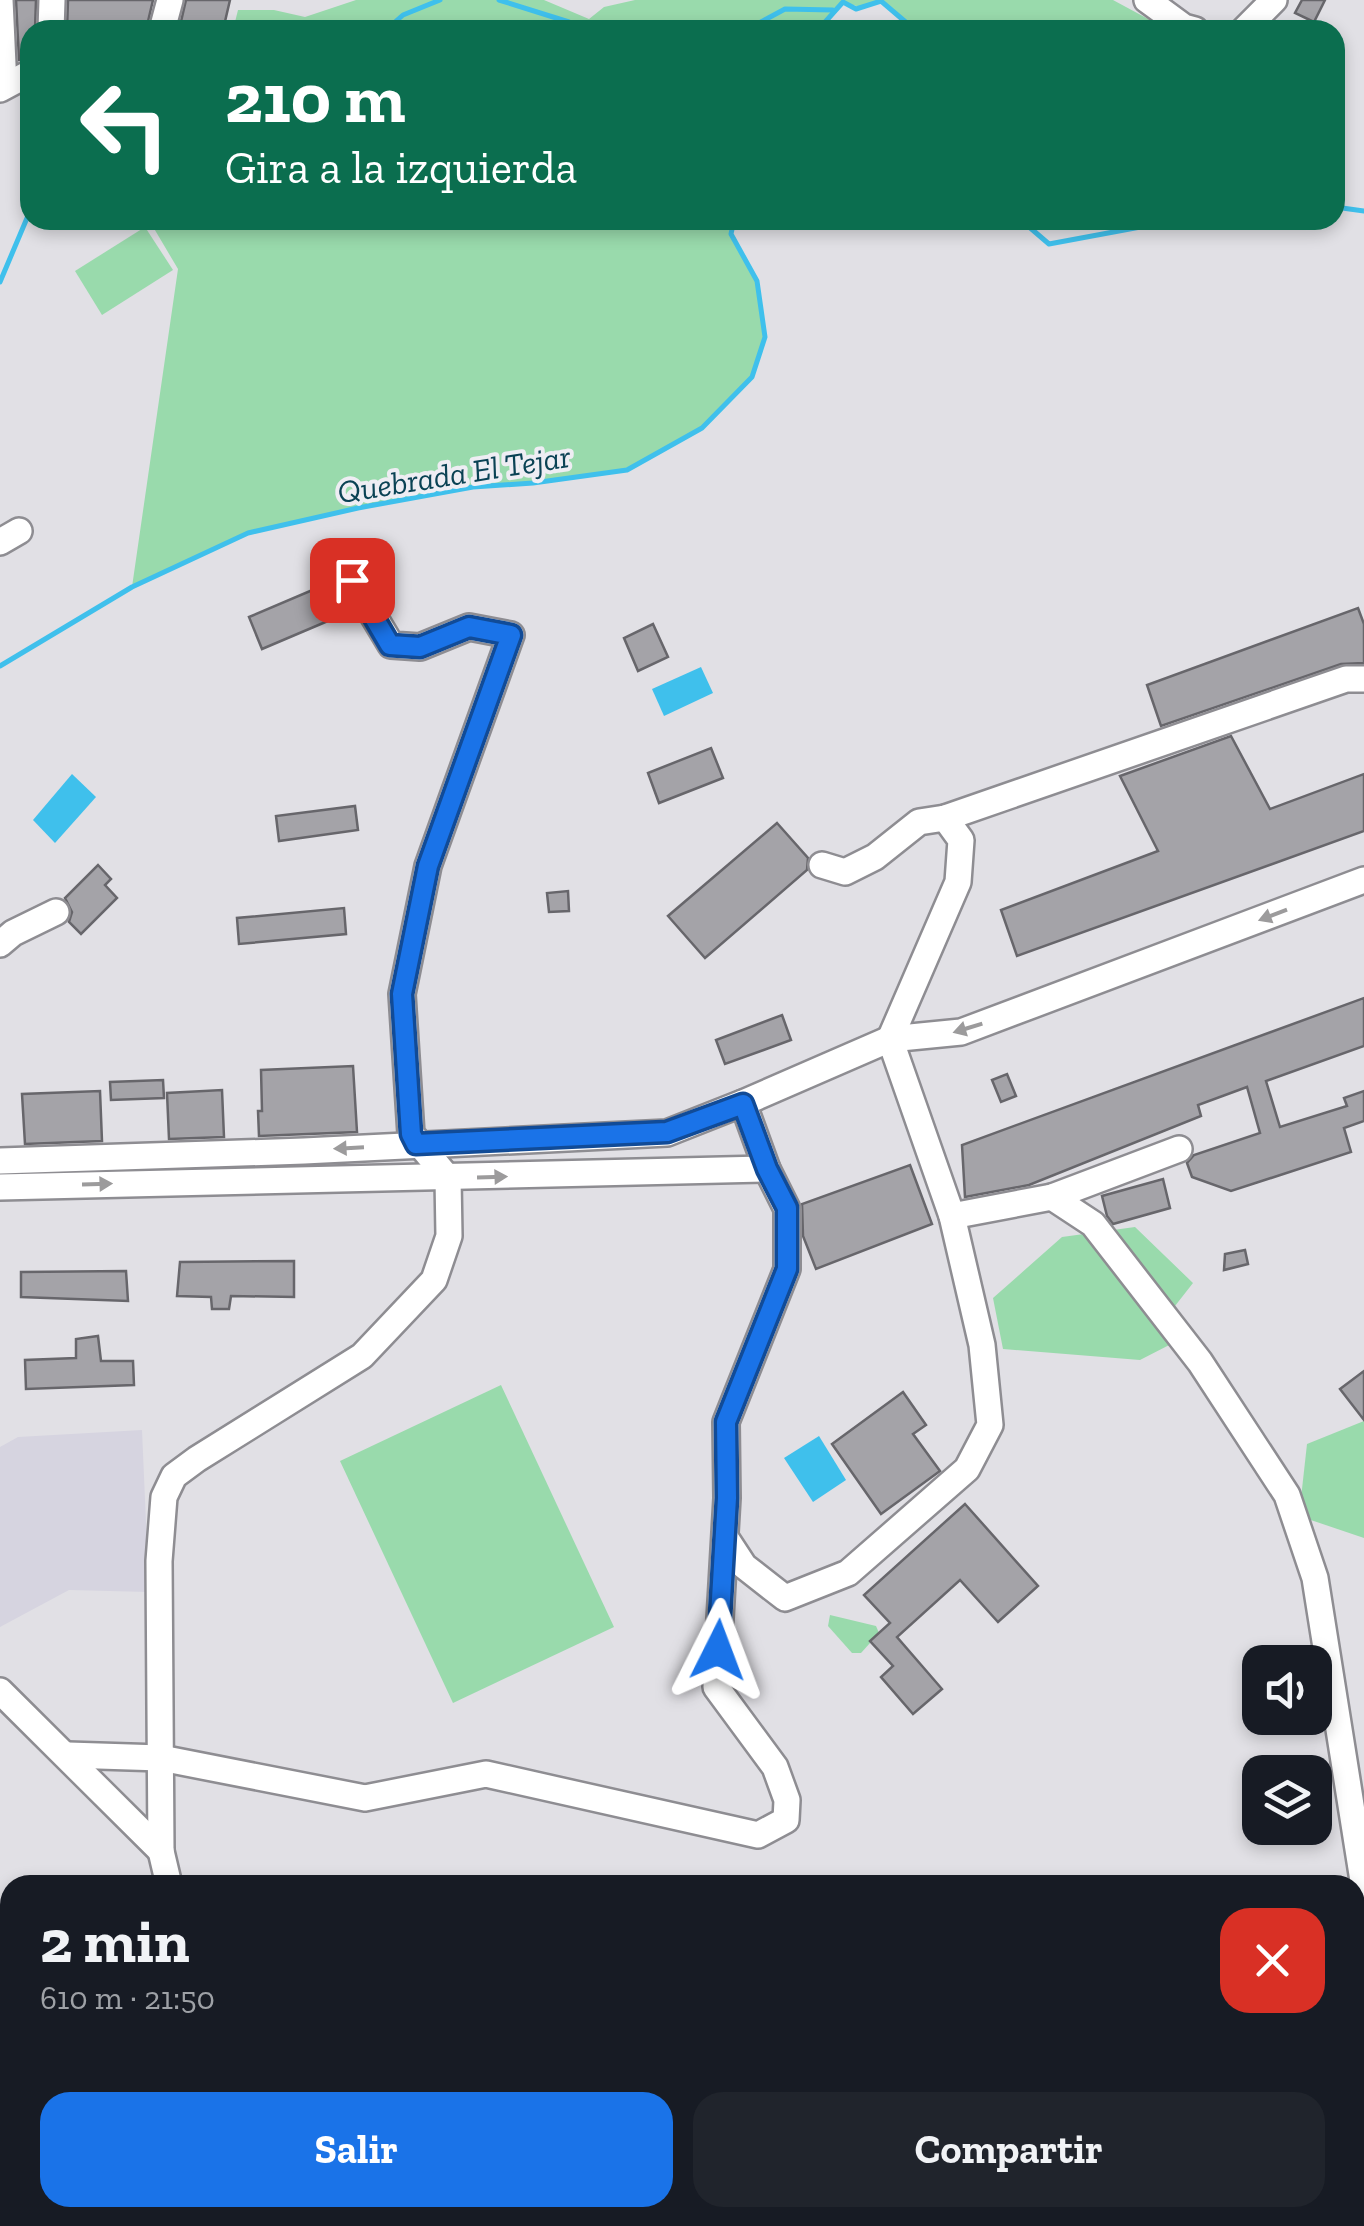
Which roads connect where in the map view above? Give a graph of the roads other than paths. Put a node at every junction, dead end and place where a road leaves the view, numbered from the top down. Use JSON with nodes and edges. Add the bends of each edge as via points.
{"nodes":[{"id":1,"x":0,"y":0,"type":"edge"},
{"id":2,"x":1147,"y":0,"type":"edge"},
{"id":3,"x":1274,"y":0,"type":"edge"},
{"id":4,"x":1174,"y":20,"type":"edge"},
{"id":5,"x":1254,"y":20,"type":"edge"},
{"id":6,"x":2,"y":87,"type":"edge"},
{"id":7,"x":352,"y":580,"type":"dead end"},
{"id":8,"x":1364,"y":678,"type":"edge"},
{"id":9,"x":945,"y":818,"type":"junction"},
{"id":10,"x":822,"y":865,"type":"dead end"},
{"id":11,"x":1364,"y":880,"type":"edge"},
{"id":12,"x":56,"y":912,"type":"dead end"},
{"id":13,"x":0,"y":944,"type":"edge"},
{"id":14,"x":890,"y":1040,"type":"junction"},
{"id":15,"x":743,"y":1104,"type":"junction"},
{"id":16,"x":416,"y":1144,"type":"junction"},
{"id":17,"x":1178,"y":1148,"type":"dead end"},
{"id":18,"x":304,"y":1151,"type":"junction"},
{"id":19,"x":0,"y":1161,"type":"edge"},
{"id":20,"x":767,"y":1169,"type":"junction"},
{"id":21,"x":307,"y":1178,"type":"junction"},
{"id":22,"x":448,"y":1178,"type":"junction"},
{"id":23,"x":0,"y":1187,"type":"edge"},
{"id":24,"x":1052,"y":1197,"type":"junction"},
{"id":25,"x":952,"y":1216,"type":"junction"},
{"id":26,"x":726,"y":1537,"type":"junction"},
{"id":27,"x":0,"y":1690,"type":"edge"},
{"id":28,"x":68,"y":1755,"type":"junction"},
{"id":29,"x":161,"y":1758,"type":"junction"},
{"id":30,"x":161,"y":1851,"type":"junction"},
{"id":31,"x":167,"y":1875,"type":"edge"},
{"id":32,"x":1362,"y":1875,"type":"edge"}],
"edges":[{"from":1,"to":6,"type":"street"},
{"from":2,"to":4,"type":"street"},
{"from":3,"to":5,"type":"street"},
{"from":7,"to":16,"type":"street","via":[[390,645],[420,647],[469,627],[511,635],[428,866],[402,994]]},
{"from":8,"to":9,"type":"street","via":[[1346,678]]},
{"from":9,"to":10,"type":"street","via":[[919,822],[875,858],[845,872]]},
{"from":9,"to":14,"type":"street","via":[[961,840],[958,882]]},
{"from":11,"to":14,"type":"street","one_way":true,"via":[[961,1032]]},
{"from":12,"to":13,"type":"street"},
{"from":14,"to":15,"type":"street"},
{"from":14,"to":25,"type":"street"},
{"from":15,"to":16,"type":"street","via":[[667,1132]]},
{"from":15,"to":20,"type":"street"},
{"from":16,"to":18,"type":"street","one_way":true},
{"from":16,"to":22,"type":"street"},
{"from":17,"to":24,"type":"street"},
{"from":18,"to":19,"type":"street"},
{"from":18,"to":21,"type":"street"},
{"from":22,"to":20,"type":"street","one_way":true},
{"from":20,"to":26,"type":"street","via":[[787,1208],[787,1269],[726,1422]]},
{"from":21,"to":22,"type":"street"},
{"from":23,"to":21,"type":"street","one_way":true},
{"from":22,"to":29,"type":"street","via":[[450,1236],[434,1280],[362,1356],[174,1476],[164,1497],[159,1561]]},
{"from":24,"to":25,"type":"street"},
{"from":24,"to":32,"type":"street","via":[[1093,1224],[1200,1362],[1287,1495],[1314,1578]]},
{"from":25,"to":26,"type":"street","via":[[982,1345],[990,1425],[967,1469],[848,1573],[785,1598],[744,1566]]},
{"from":26,"to":29,"type":"street","via":[[716,1687],[775,1766],[787,1800],[786,1820],[758,1835],[486,1774],[365,1798]]},
{"from":27,"to":28,"type":"street"},
{"from":28,"to":29,"type":"street"},
{"from":28,"to":30,"type":"street"},
{"from":29,"to":30,"type":"street"},
{"from":30,"to":31,"type":"street"}]}
